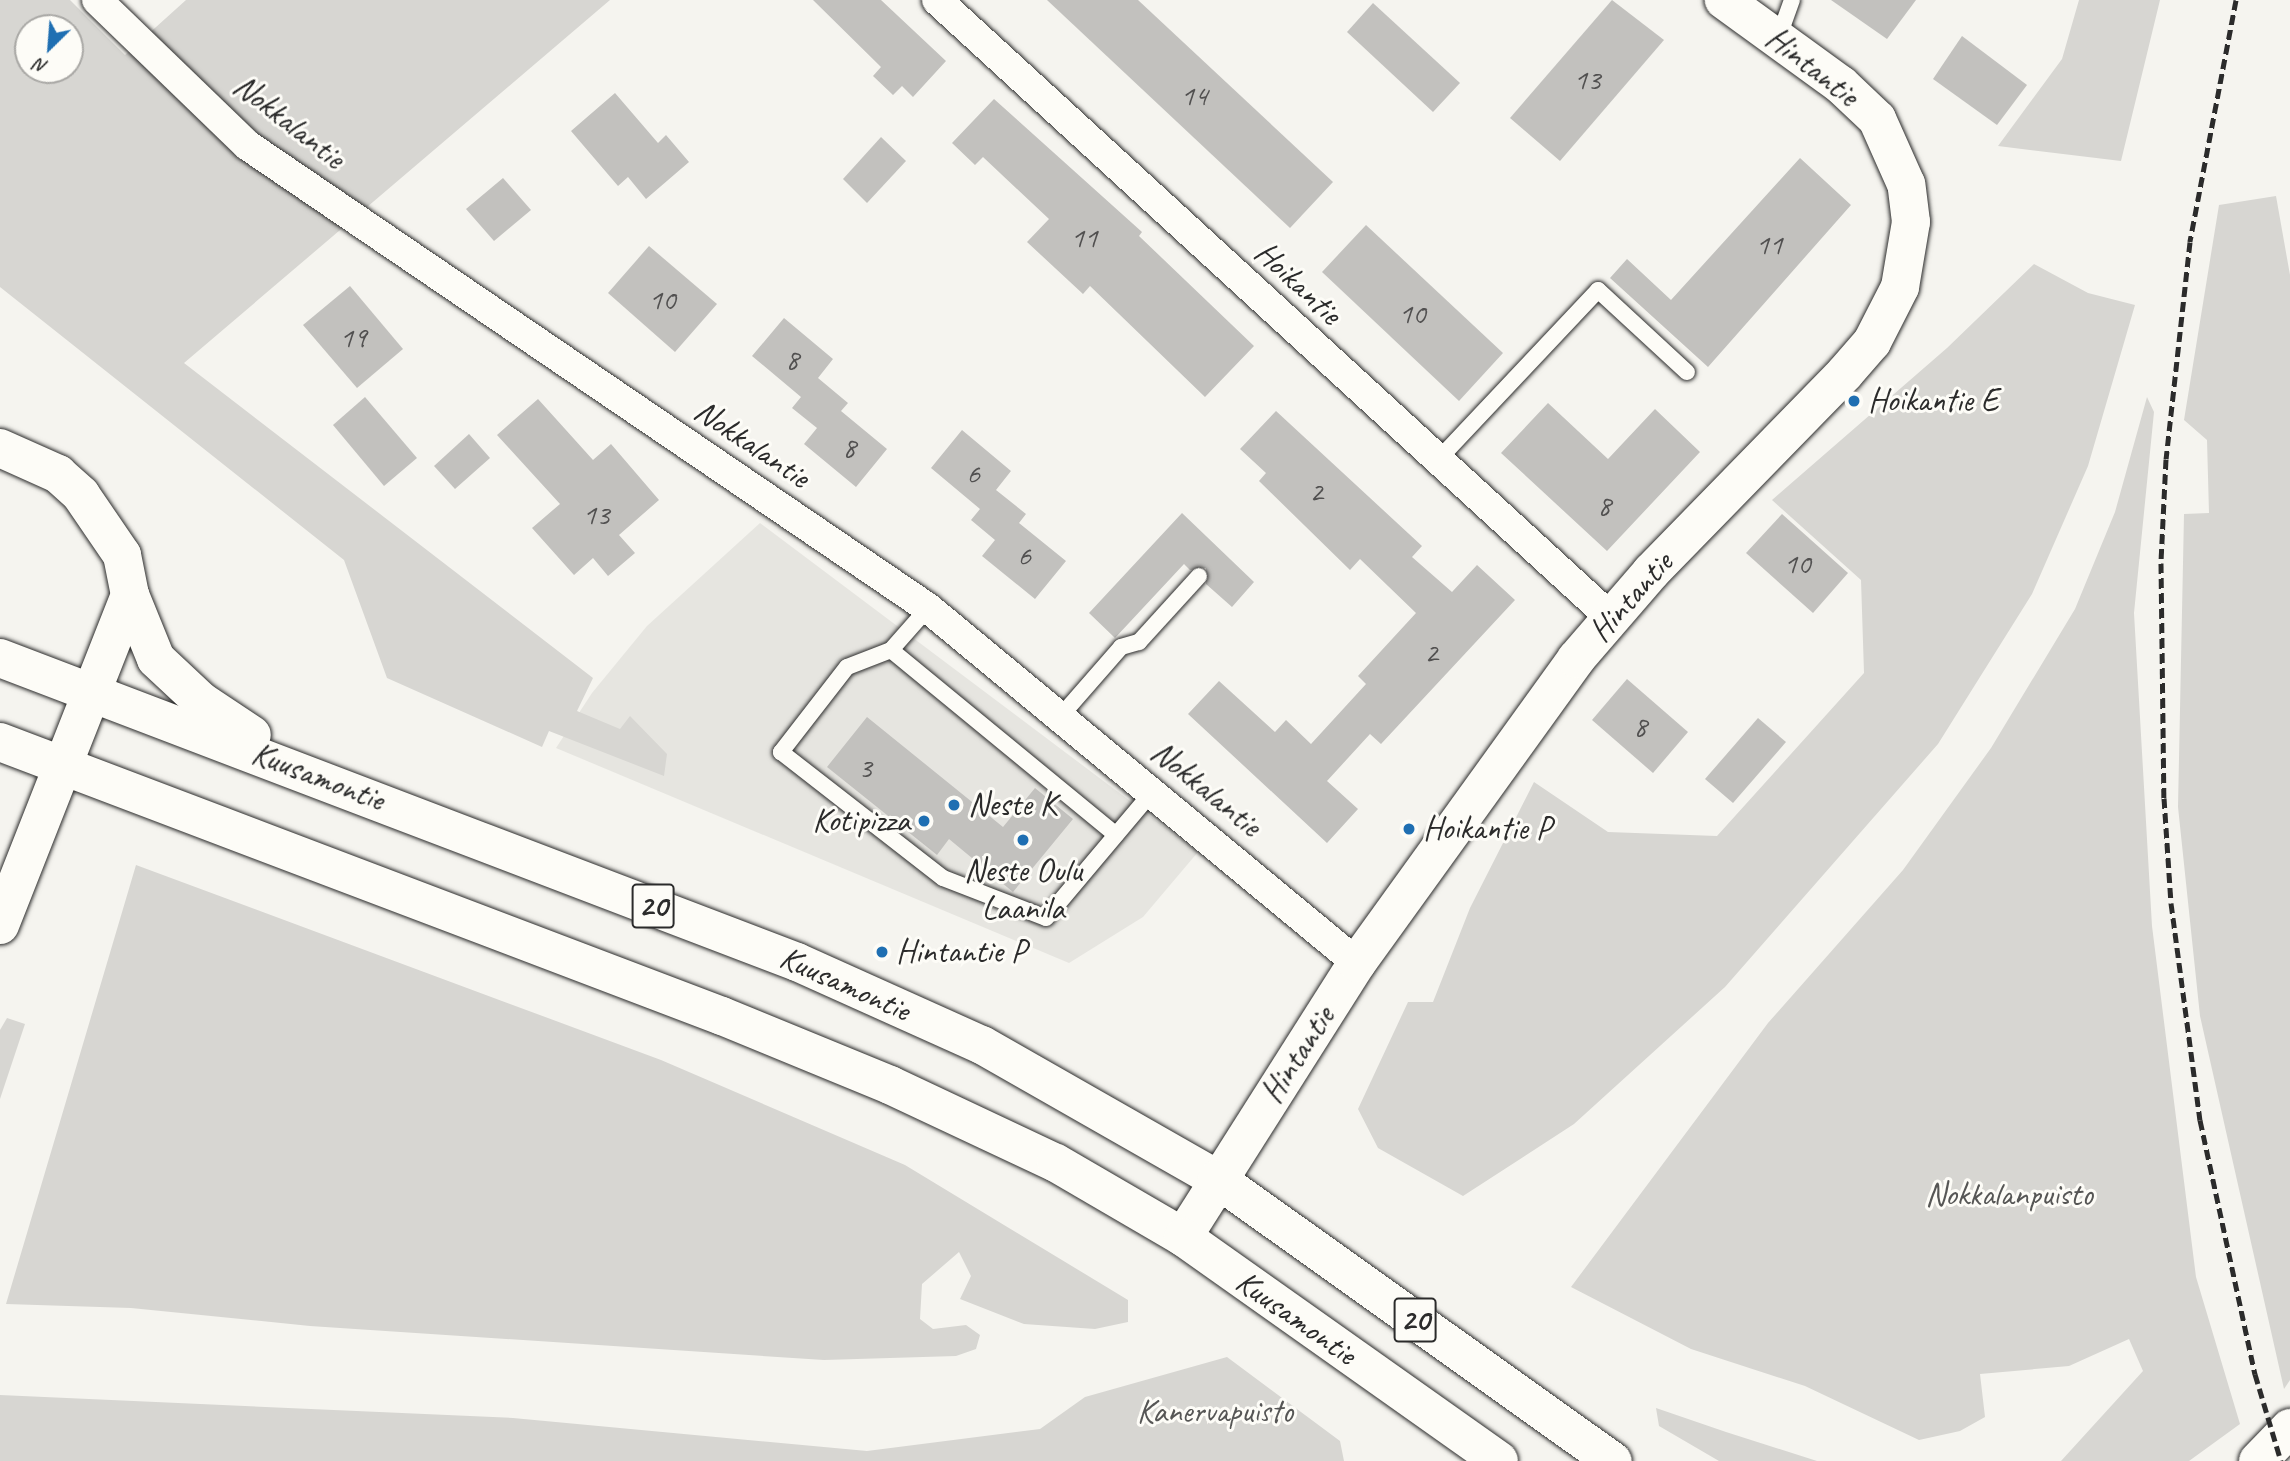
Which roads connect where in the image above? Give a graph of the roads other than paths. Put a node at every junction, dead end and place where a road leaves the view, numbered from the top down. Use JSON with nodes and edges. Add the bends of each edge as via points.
{"nodes":[{"id":1,"x":97,"y":0,"type":"edge"},
{"id":2,"x":937,"y":0,"type":"edge"},
{"id":3,"x":1724,"y":0,"type":"edge"},
{"id":4,"x":1792,"y":0,"type":"edge"},
{"id":5,"x":1778,"y":39,"type":"junction"},
{"id":6,"x":1687,"y":372,"type":"dead end"},
{"id":7,"x":0,"y":448,"type":"edge"},
{"id":8,"x":1437,"y":461,"type":"junction"},
{"id":9,"x":1199,"y":576,"type":"dead end"},
{"id":10,"x":130,"y":595,"type":"junction"},
{"id":11,"x":928,"y":608,"type":"junction"},
{"id":12,"x":1610,"y":617,"type":"junction"},
{"id":13,"x":891,"y":650,"type":"junction"},
{"id":14,"x":0,"y":658,"type":"edge"},
{"id":15,"x":92,"y":692,"type":"junction"},
{"id":16,"x":1060,"y":717,"type":"junction"},
{"id":17,"x":0,"y":742,"type":"edge"},
{"id":18,"x":61,"y":763,"type":"junction"},
{"id":19,"x":100,"y":777,"type":"junction"},
{"id":20,"x":319,"y":777,"type":"junction"},
{"id":21,"x":1152,"y":792,"type":"junction"},
{"id":22,"x":42,"y":814,"type":"junction"},
{"id":23,"x":1116,"y":835,"type":"junction"},
{"id":24,"x":0,"y":925,"type":"edge"},
{"id":25,"x":1357,"y":963,"type":"junction"},
{"id":26,"x":1217,"y":1179,"type":"junction"},
{"id":27,"x":1182,"y":1237,"type":"junction"},
{"id":28,"x":2290,"y":1428,"type":"edge"},
{"id":29,"x":1477,"y":1448,"type":"edge"},
{"id":30,"x":1499,"y":1461,"type":"edge"},
{"id":31,"x":1613,"y":1461,"type":"edge"},
{"id":32,"x":2258,"y":1461,"type":"edge"}],
"edges":[{"from":1,"to":11,"type":"street","name":"Nokkalantie","via":[[247,145]]},
{"from":2,"to":8,"type":"street","name":"Hoikantie"},
{"from":3,"to":5,"type":"main road","name":"Hintantie"},
{"from":4,"to":5,"type":"lane"},
{"from":5,"to":12,"type":"main road","name":"Hintantie","via":[[1841,85],[1877,119],[1894,148],[1911,222],[1900,287],[1872,342],[1845,373]]},
{"from":6,"to":8,"type":"lane","via":[[1598,290]]},
{"from":7,"to":10,"type":"main road","via":[[58,474],[80,495],[122,555]]},
{"from":8,"to":12,"type":"street","name":"Hoikantie"},
{"from":9,"to":16,"type":"lane","via":[[1139,642],[1121,647]]},
{"from":10,"to":15,"type":"main road"},
{"from":10,"to":20,"type":"main road","via":[[146,641],[171,677],[234,724]]},
{"from":11,"to":13,"type":"lane"},
{"from":11,"to":16,"type":"street","name":"Nokkalantie"},
{"from":12,"to":25,"type":"main road","name":"Hintantie"},
{"from":13,"to":23,"type":"lane"},
{"from":13,"to":23,"type":"lane","via":[[847,667],[782,752],[943,878],[1046,918]]},
{"from":14,"to":15,"type":"main road","name":"Kuusamontie","number":"20"},
{"from":15,"to":18,"type":"main road"},
{"from":15,"to":20,"type":"main road","name":"Kuusamontie","number":"20"},
{"from":16,"to":21,"type":"street","name":"Nokkalantie"},
{"from":17,"to":18,"type":"main road","name":"Kuusamontie","number":"20"},
{"from":18,"to":19,"type":"main road","name":"Kuusamontie","number":"20"},
{"from":18,"to":22,"type":"main road"},
{"from":19,"to":22,"type":"main road","via":[[56,795]]},
{"from":19,"to":27,"type":"main road","name":"Kuusamontie","number":"20","via":[[890,1085],[1056,1163]]},
{"from":20,"to":26,"type":"main road","name":"Kuusamontie","number":"20","via":[[834,978],[982,1045]]},
{"from":21,"to":23,"type":"lane"},
{"from":21,"to":25,"type":"street","name":"Nokkalantie"},
{"from":22,"to":24,"type":"main road"},
{"from":25,"to":26,"type":"main road","name":"Hintantie"},
{"from":26,"to":27,"type":"main road","name":"Hintantie"},
{"from":26,"to":31,"type":"main road","name":"Kuusamontie","number":"20"},
{"from":27,"to":29,"type":"main road","name":"Kuusamontie","number":"20"},
{"from":28,"to":32,"type":"main road"},
{"from":29,"to":30,"type":"main road","name":"Kuusamontie","number":"20"}]}
